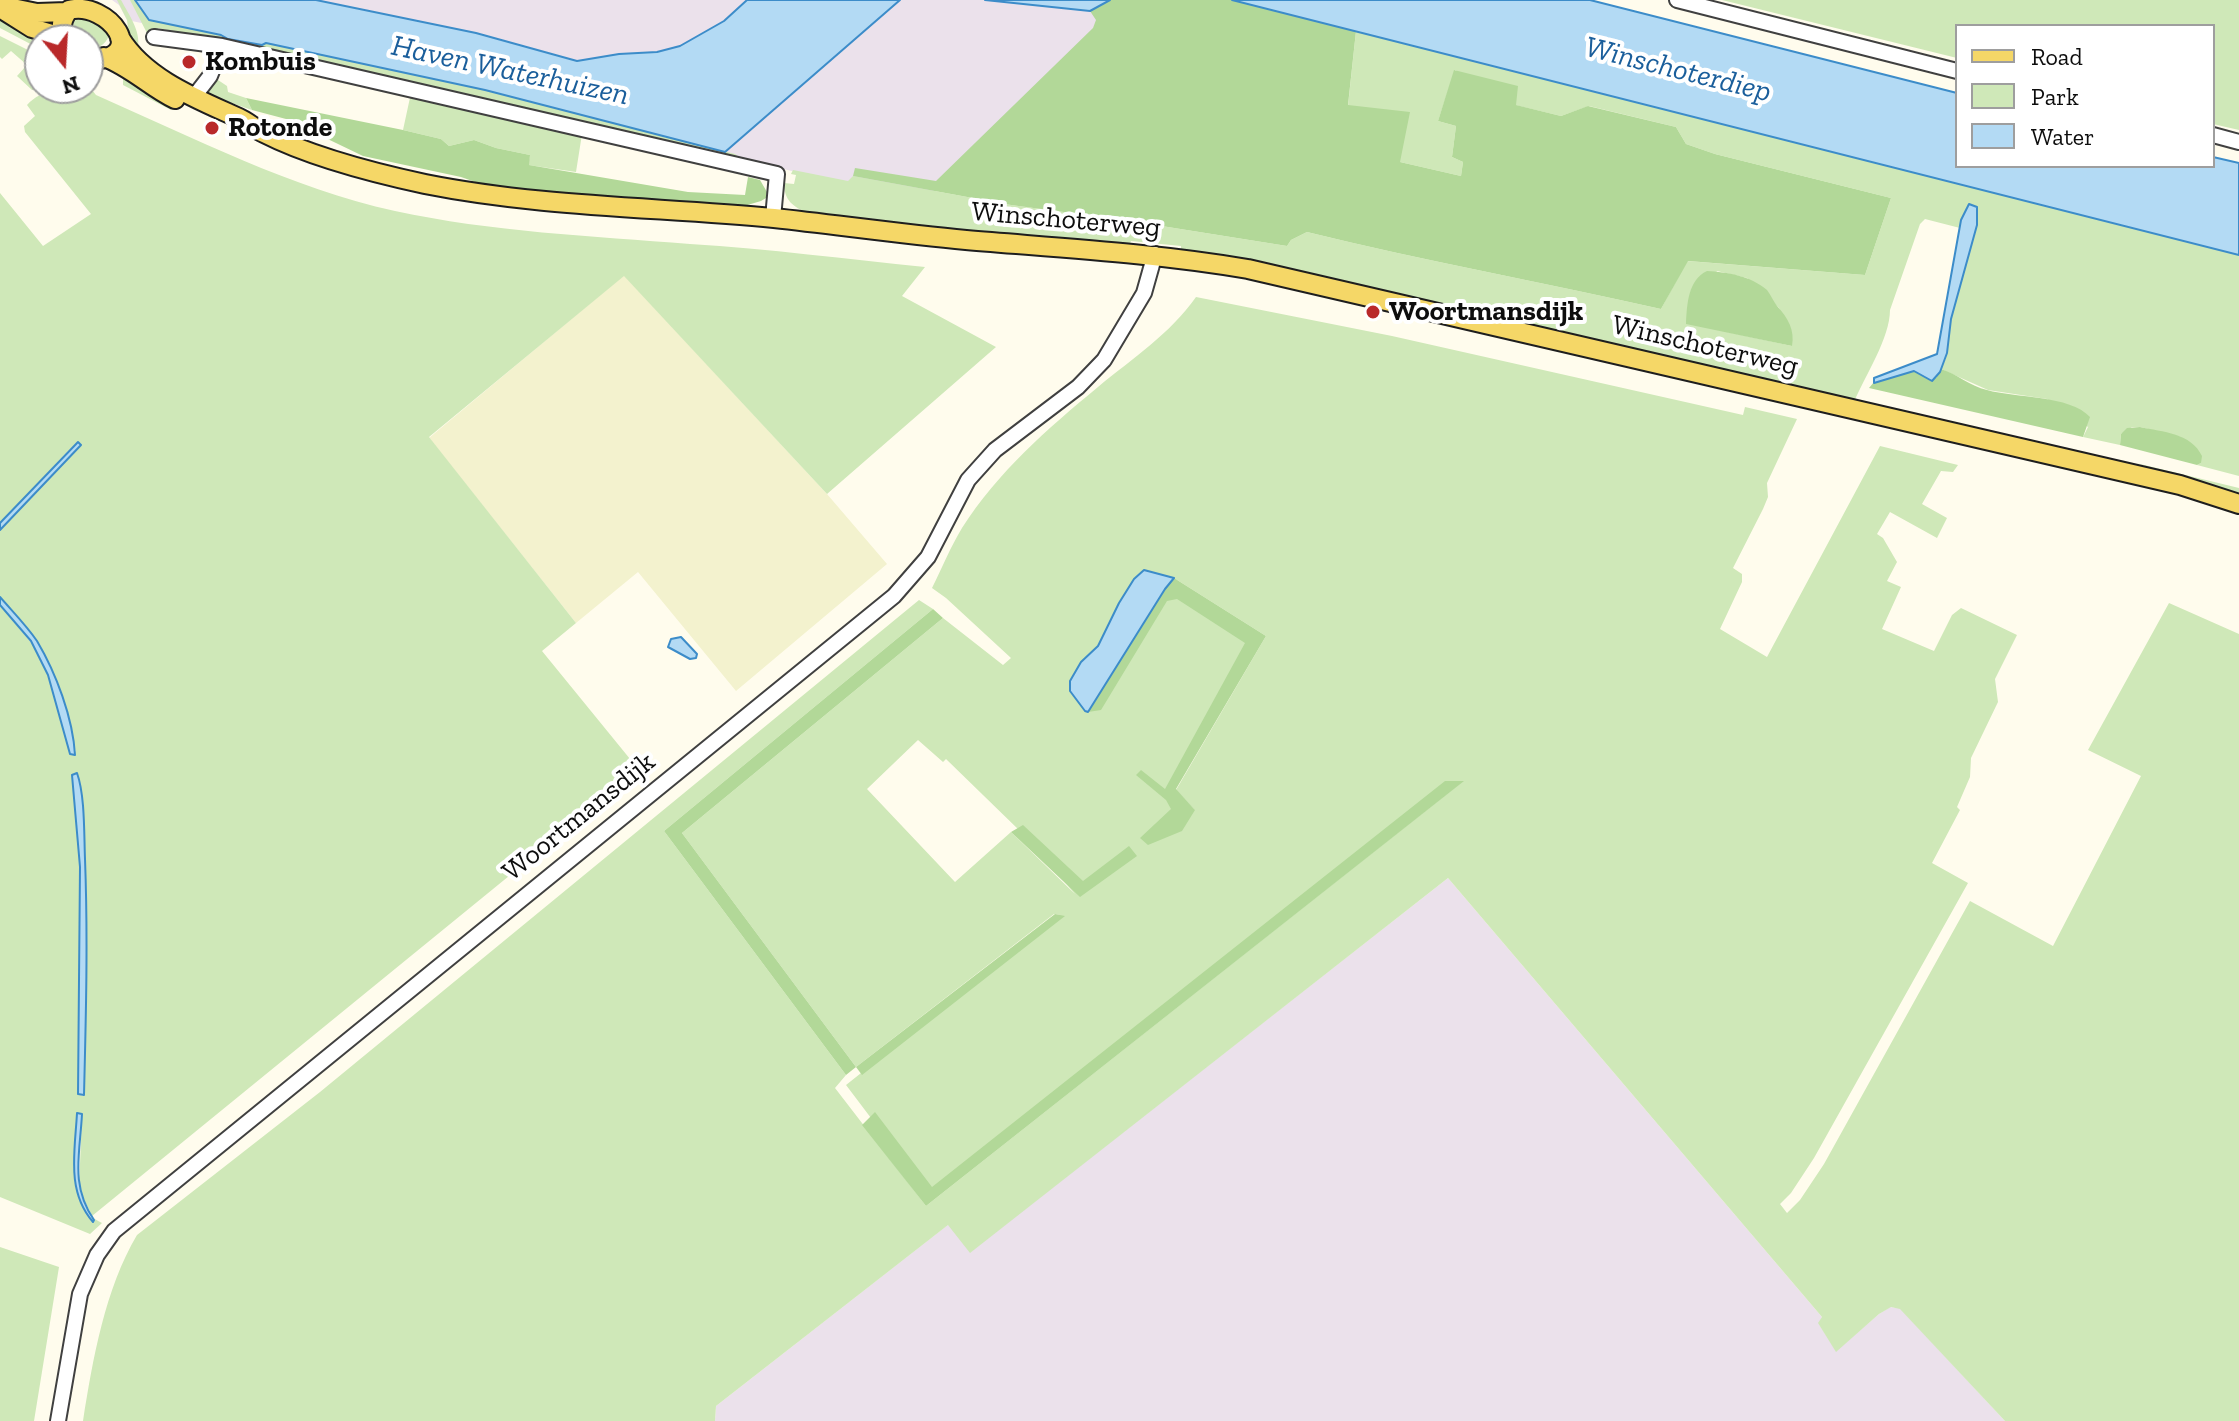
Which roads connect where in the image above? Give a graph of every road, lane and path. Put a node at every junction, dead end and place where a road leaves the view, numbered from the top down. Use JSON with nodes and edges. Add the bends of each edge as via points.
{"nodes":[{"id":1,"x":88,"y":0,"type":"edge"},
{"id":2,"x":1677,"y":0,"type":"edge"},
{"id":3,"x":111,"y":4,"type":"edge"},
{"id":4,"x":0,"y":7,"type":"edge"},
{"id":5,"x":67,"y":12,"type":"junction"},
{"id":6,"x":26,"y":24,"type":"edge"},
{"id":7,"x":62,"y":24,"type":"edge"},
{"id":8,"x":154,"y":37,"type":"dead end"},
{"id":9,"x":120,"y":38,"type":"junction"},
{"id":10,"x":222,"y":46,"type":"junction"},
{"id":11,"x":104,"y":55,"type":"edge"},
{"id":12,"x":104,"y":60,"type":"edge"},
{"id":13,"x":1955,"y":70,"type":"edge"},
{"id":14,"x":193,"y":98,"type":"junction"},
{"id":15,"x":262,"y":133,"type":"junction"},
{"id":16,"x":2215,"y":136,"type":"edge"},
{"id":17,"x":2239,"y":142,"type":"edge"},
{"id":18,"x":773,"y":218,"type":"junction"},
{"id":19,"x":1155,"y":254,"type":"junction"},
{"id":20,"x":2239,"y":504,"type":"edge"},
{"id":21,"x":58,"y":1421,"type":"edge"}],
"edges":[{"from":1,"to":3,"type":"main road"},
{"from":1,"to":5,"type":"main road"},
{"from":2,"to":13,"type":"street"},
{"from":3,"to":9,"type":"main road","via":[[120,22]]},
{"from":4,"to":5,"type":"main road"},
{"from":4,"to":6,"type":"main road"},
{"from":5,"to":7,"type":"main road"},
{"from":8,"to":10,"type":"street"},
{"from":9,"to":11,"type":"main road"},
{"from":9,"to":14,"type":"main road","name":"Winschoterweg","via":[[135,57]]},
{"from":10,"to":14,"type":"street","via":[[210,76]]},
{"from":10,"to":18,"type":"street","via":[[777,174]]},
{"from":12,"to":15,"type":"main road","name":"Winschoterweg","via":[[116,61],[195,110],[244,132]]},
{"from":14,"to":15,"type":"main road","name":"Winschoterweg"},
{"from":15,"to":18,"type":"main road","name":"Winschoterweg","via":[[366,169],[482,194]]},
{"from":16,"to":17,"type":"street"},
{"from":18,"to":19,"type":"main road","name":"Winschoterweg"},
{"from":19,"to":20,"type":"main road","name":"Winschoterweg","via":[[1248,269],[2102,466]]},
{"from":19,"to":21,"type":"street","name":"Woortmansdijk","via":[[1144,293],[1104,360],[1078,387],[995,450],[968,480],[928,557],[894,596],[114,1231],[80,1294]]}]}
